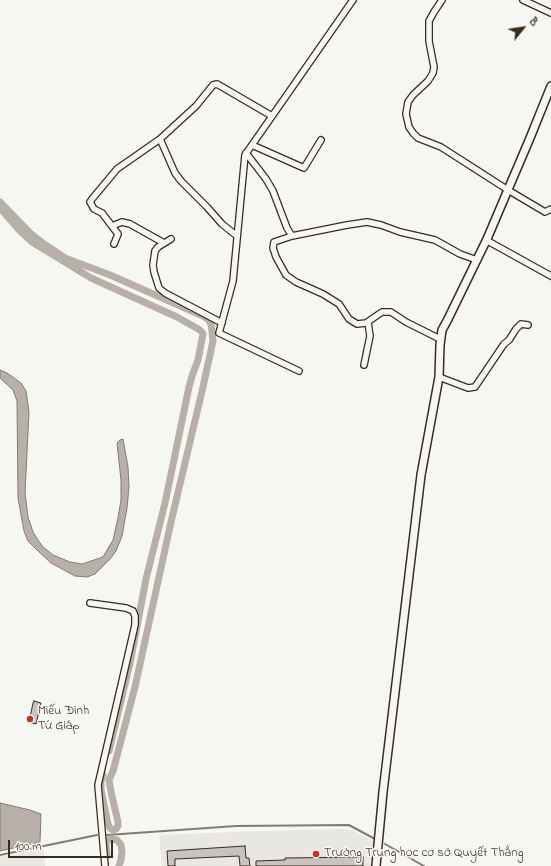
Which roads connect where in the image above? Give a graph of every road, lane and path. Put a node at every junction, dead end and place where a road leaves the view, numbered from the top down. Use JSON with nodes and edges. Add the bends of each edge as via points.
{"nodes":[{"id":1,"x":353,"y":0,"type":"edge"},
{"id":2,"x":442,"y":0,"type":"edge"},
{"id":3,"x":527,"y":1,"type":"edge"},
{"id":4,"x":551,"y":14,"type":"edge"},
{"id":5,"x":551,"y":86,"type":"edge"},
{"id":6,"x":272,"y":116,"type":"junction"},
{"id":7,"x":160,"y":139,"type":"junction"},
{"id":8,"x":321,"y":140,"type":"dead end"},
{"id":9,"x":252,"y":145,"type":"junction"},
{"id":10,"x":246,"y":153,"type":"junction"},
{"id":11,"x":508,"y":190,"type":"junction"},
{"id":12,"x":550,"y":212,"type":"edge"},
{"id":13,"x":112,"y":226,"type":"junction"},
{"id":14,"x":237,"y":236,"type":"junction"},
{"id":15,"x":292,"y":236,"type":"junction"},
{"id":16,"x":171,"y":239,"type":"dead end"},
{"id":17,"x":486,"y":240,"type":"junction"},
{"id":18,"x":164,"y":243,"type":"junction"},
{"id":19,"x":114,"y":244,"type":"dead end"},
{"id":20,"x":477,"y":260,"type":"junction"},
{"id":21,"x":551,"y":276,"type":"edge"},
{"id":22,"x":368,"y":322,"type":"junction"},
{"id":23,"x":222,"y":323,"type":"junction"},
{"id":24,"x":528,"y":325,"type":"dead end"},
{"id":25,"x":440,"y":338,"type":"junction"},
{"id":26,"x":364,"y":364,"type":"dead end"},
{"id":27,"x":299,"y":371,"type":"dead end"},
{"id":28,"x":439,"y":377,"type":"junction"},
{"id":29,"x":90,"y":602,"type":"dead end"},
{"id":30,"x":105,"y":866,"type":"edge"},
{"id":31,"x":376,"y":866,"type":"edge"}],
"edges":[{"from":1,"to":6,"type":"street"},
{"from":2,"to":11,"type":"street","via":[[429,21],[433,72],[408,102],[406,114],[409,127],[418,138],[440,147]]},
{"from":3,"to":4,"type":"street"},
{"from":5,"to":11,"type":"street"},
{"from":6,"to":7,"type":"street","via":[[217,84]]},
{"from":6,"to":9,"type":"street"},
{"from":7,"to":13,"type":"street","via":[[117,169],[90,202]]},
{"from":7,"to":14,"type":"street","via":[[178,177],[222,224]]},
{"from":8,"to":9,"type":"street","via":[[304,168]]},
{"from":9,"to":10,"type":"street"},
{"from":10,"to":14,"type":"street"},
{"from":10,"to":15,"type":"street","via":[[273,191]]},
{"from":11,"to":12,"type":"street","via":[[545,212]]},
{"from":11,"to":17,"type":"street"},
{"from":13,"to":18,"type":"street","via":[[122,222],[130,224]]},
{"from":13,"to":19,"type":"street","via":[[118,234]]},
{"from":14,"to":23,"type":"street","via":[[233,280]]},
{"from":15,"to":20,"type":"street","via":[[367,222],[434,240]]},
{"from":15,"to":22,"type":"street","via":[[274,242],[273,248],[286,275],[339,304],[349,319],[357,324]]},
{"from":16,"to":18,"type":"street"},
{"from":17,"to":20,"type":"street"},
{"from":17,"to":21,"type":"street"},
{"from":18,"to":23,"type":"street","via":[[155,251],[153,265],[159,288]]},
{"from":20,"to":25,"type":"street"},
{"from":22,"to":25,"type":"street","via":[[382,312],[391,312]]},
{"from":22,"to":26,"type":"street","via":[[370,336]]},
{"from":23,"to":27,"type":"street","via":[[219,333]]},
{"from":24,"to":28,"type":"street","via":[[521,324],[516,329],[475,387],[468,388]]},
{"from":25,"to":28,"type":"street"},
{"from":28,"to":31,"type":"street","via":[[420,476]]},
{"from":29,"to":30,"type":"street","via":[[126,608],[133,611],[135,616],[98,786]]}]}
